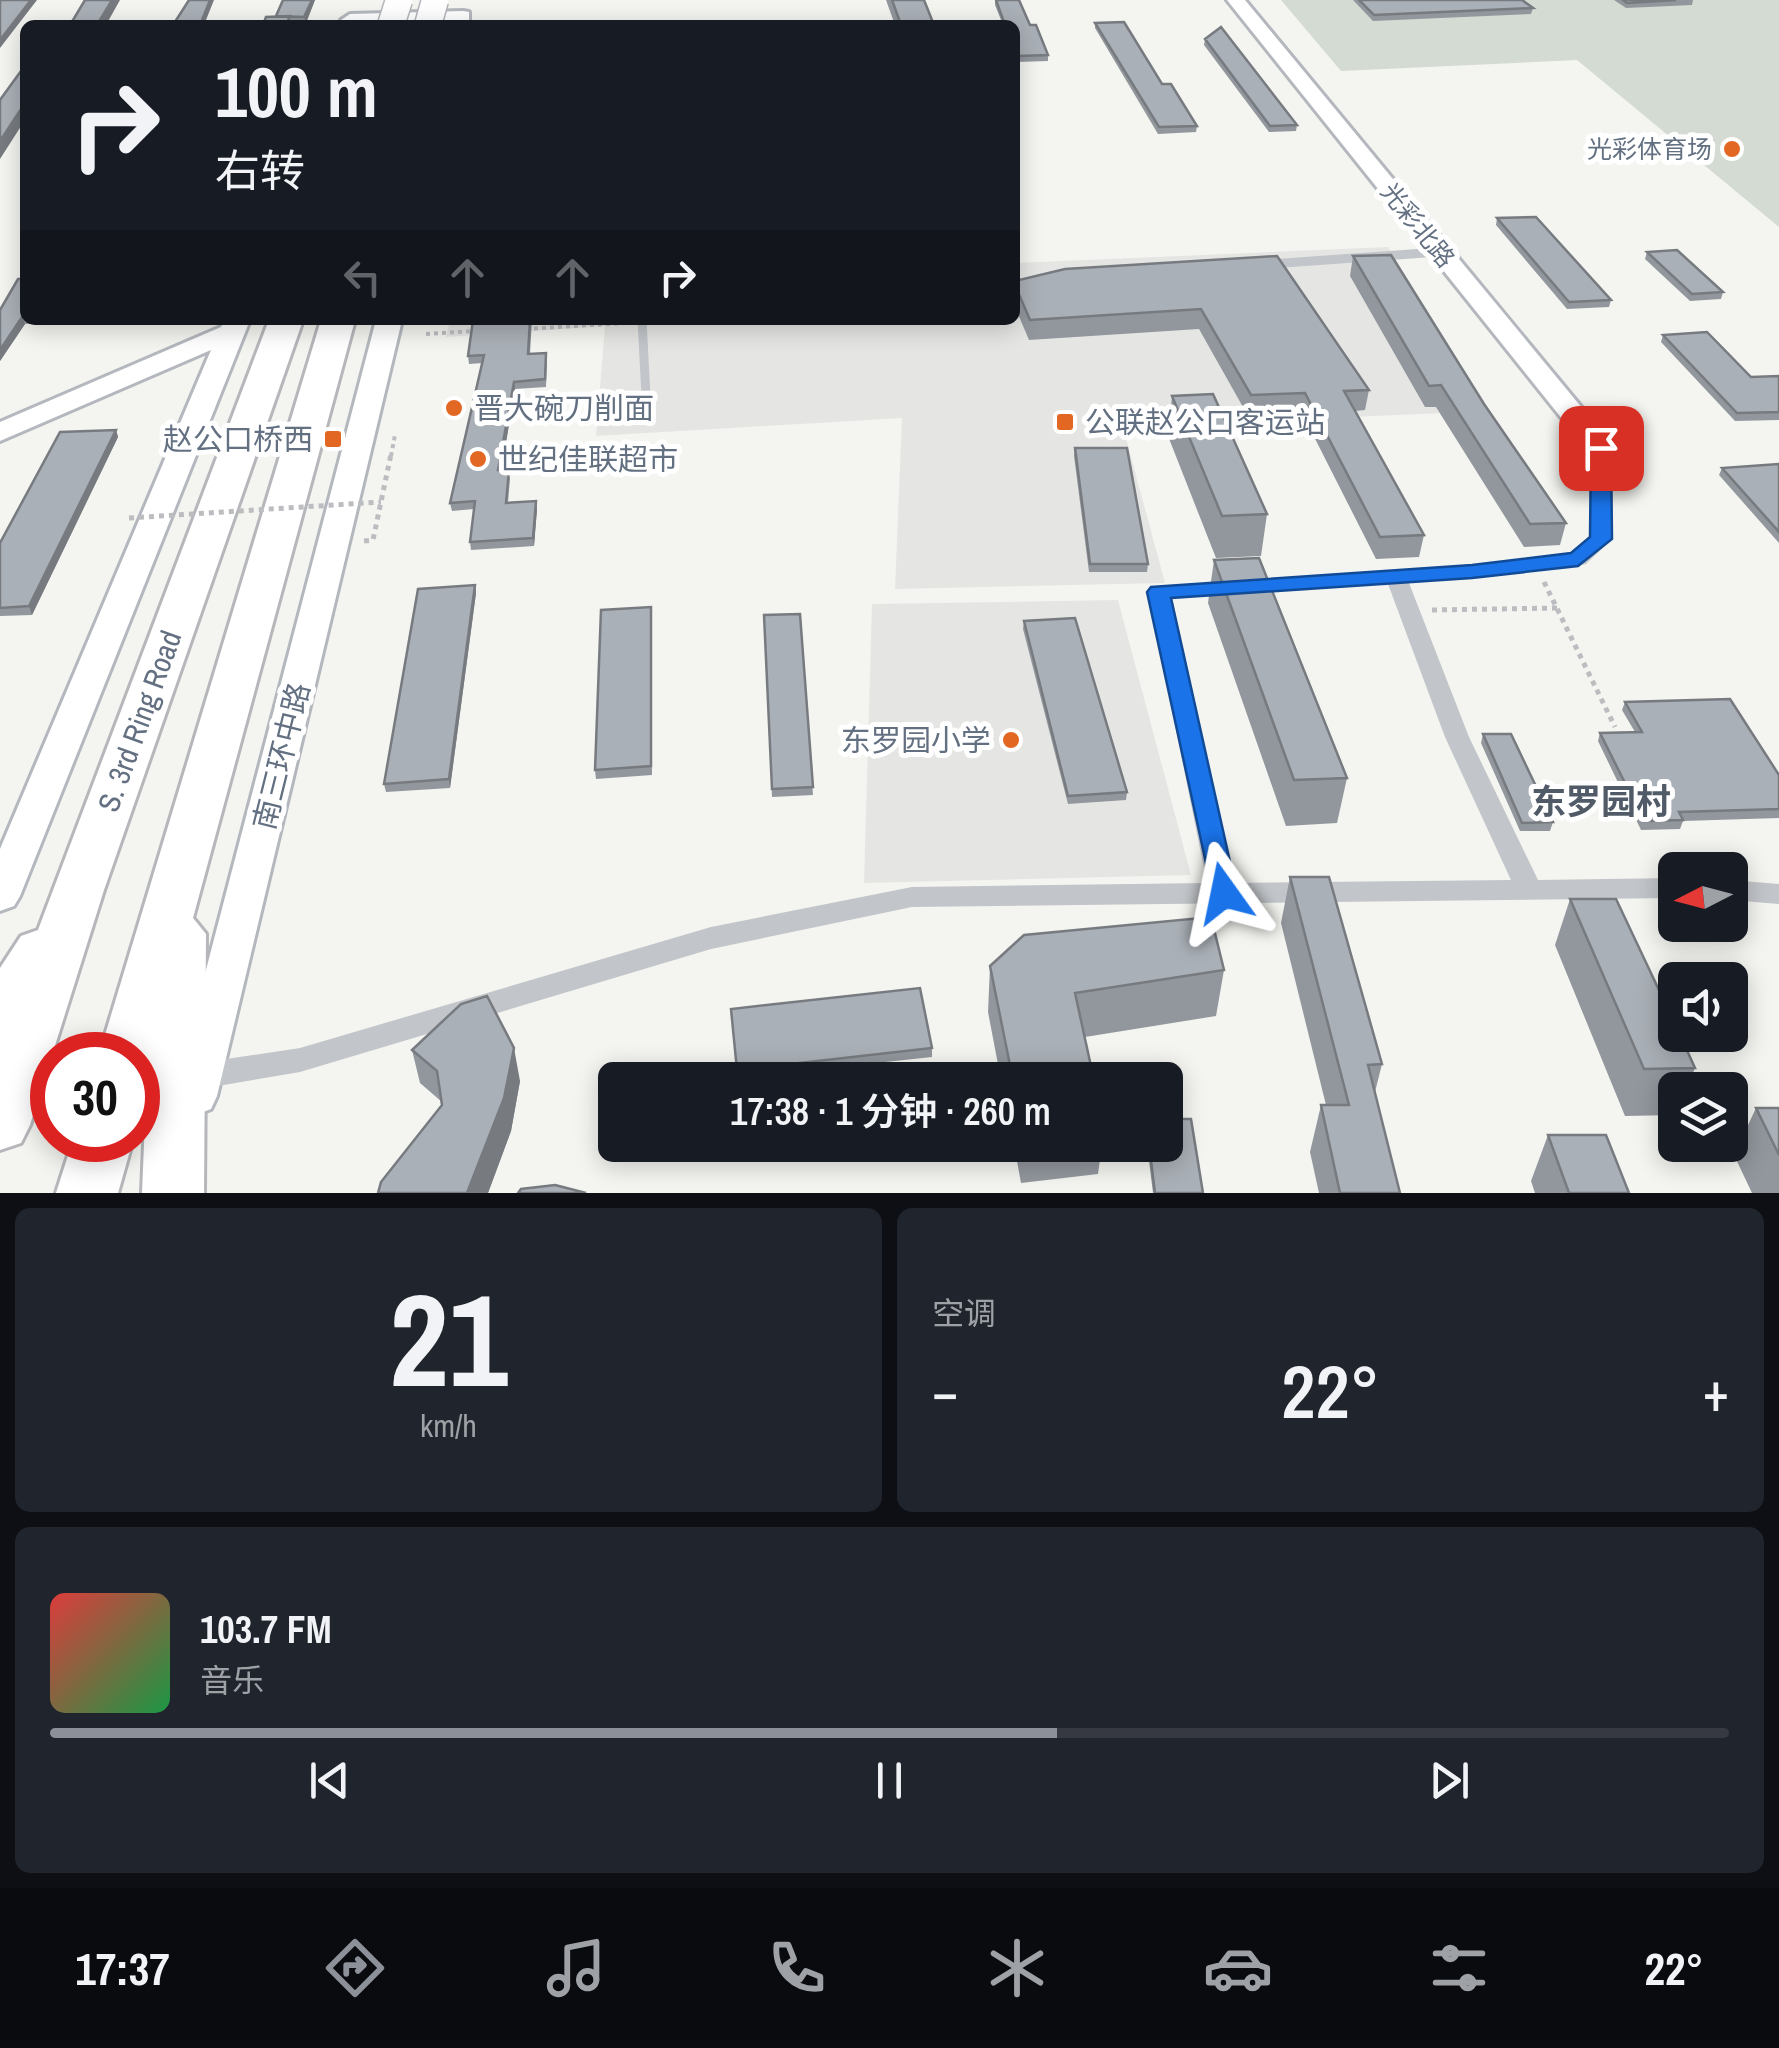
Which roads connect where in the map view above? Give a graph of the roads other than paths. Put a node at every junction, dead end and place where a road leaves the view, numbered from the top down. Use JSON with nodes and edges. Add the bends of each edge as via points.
{"nodes":[{"id":1,"x":1236,"y":0,"type":"edge"},
{"id":2,"x":464,"y":14,"type":"edge"},
{"id":3,"x":387,"y":20,"type":"edge"},
{"id":4,"x":1439,"y":252,"type":"junction"},
{"id":5,"x":1249,"y":266,"type":"edge"},
{"id":6,"x":284,"y":325,"type":"edge"},
{"id":7,"x":337,"y":325,"type":"edge"},
{"id":8,"x":394,"y":325,"type":"edge"},
{"id":9,"x":643,"y":325,"type":"edge"},
{"id":10,"x":235,"y":326,"type":"edge"},
{"id":11,"x":646,"y":396,"type":"dead end"},
{"id":12,"x":0,"y":432,"type":"edge"},
{"id":13,"x":1601,"y":448,"type":"joint"},
{"id":14,"x":1396,"y":577,"type":"junction"},
{"id":15,"x":180,"y":878,"type":"junction"},
{"id":16,"x":1658,"y":888,"type":"edge"},
{"id":17,"x":78,"y":890,"type":"junction"},
{"id":18,"x":1529,"y":890,"type":"junction"},
{"id":19,"x":1748,"y":891,"type":"edge"},
{"id":20,"x":1224,"y":893,"type":"junction"},
{"id":21,"x":1779,"y":894,"type":"edge"},
{"id":22,"x":0,"y":896,"type":"edge"},
{"id":23,"x":0,"y":1015,"type":"edge"},
{"id":24,"x":135,"y":1032,"type":"edge"},
{"id":25,"x":200,"y":1076,"type":"junction"},
{"id":26,"x":0,"y":1125,"type":"edge"},
{"id":27,"x":96,"y":1162,"type":"edge"},
{"id":28,"x":87,"y":1193,"type":"edge"},
{"id":29,"x":173,"y":1193,"type":"edge"}],
"edges":[{"from":1,"to":4,"type":"street","name":"光彩北路"},
{"from":2,"to":3,"type":"street"},
{"from":4,"to":5,"type":"lane"},
{"from":4,"to":13,"type":"street","name":"光彩北路"},
{"from":6,"to":17,"type":"highway","name":"S. 3rd Ring Road"},
{"from":7,"to":15,"type":"highway"},
{"from":8,"to":25,"type":"street","name":"南三环中路"},
{"from":9,"to":11,"type":"lane"},
{"from":10,"to":12,"type":"street"},
{"from":10,"to":22,"type":"street"},
{"from":13,"to":14,"type":"street","via":[[1601,539],[1578,559]]},
{"from":14,"to":18,"type":"street","via":[[1456,737]]},
{"from":14,"to":20,"type":"street","via":[[1159,592]]},
{"from":15,"to":24,"type":"highway"},
{"from":15,"to":29,"type":"highway"},
{"from":16,"to":18,"type":"street"},
{"from":17,"to":23,"type":"highway"},
{"from":17,"to":26,"type":"highway","name":"S. 3rd Ring Road"},
{"from":18,"to":20,"type":"street"},
{"from":19,"to":21,"type":"street"},
{"from":20,"to":25,"type":"street","via":[[912,897],[711,938],[300,1060]]},
{"from":25,"to":29,"type":"street","name":"南三环中路"},
{"from":27,"to":28,"type":"highway"}]}
